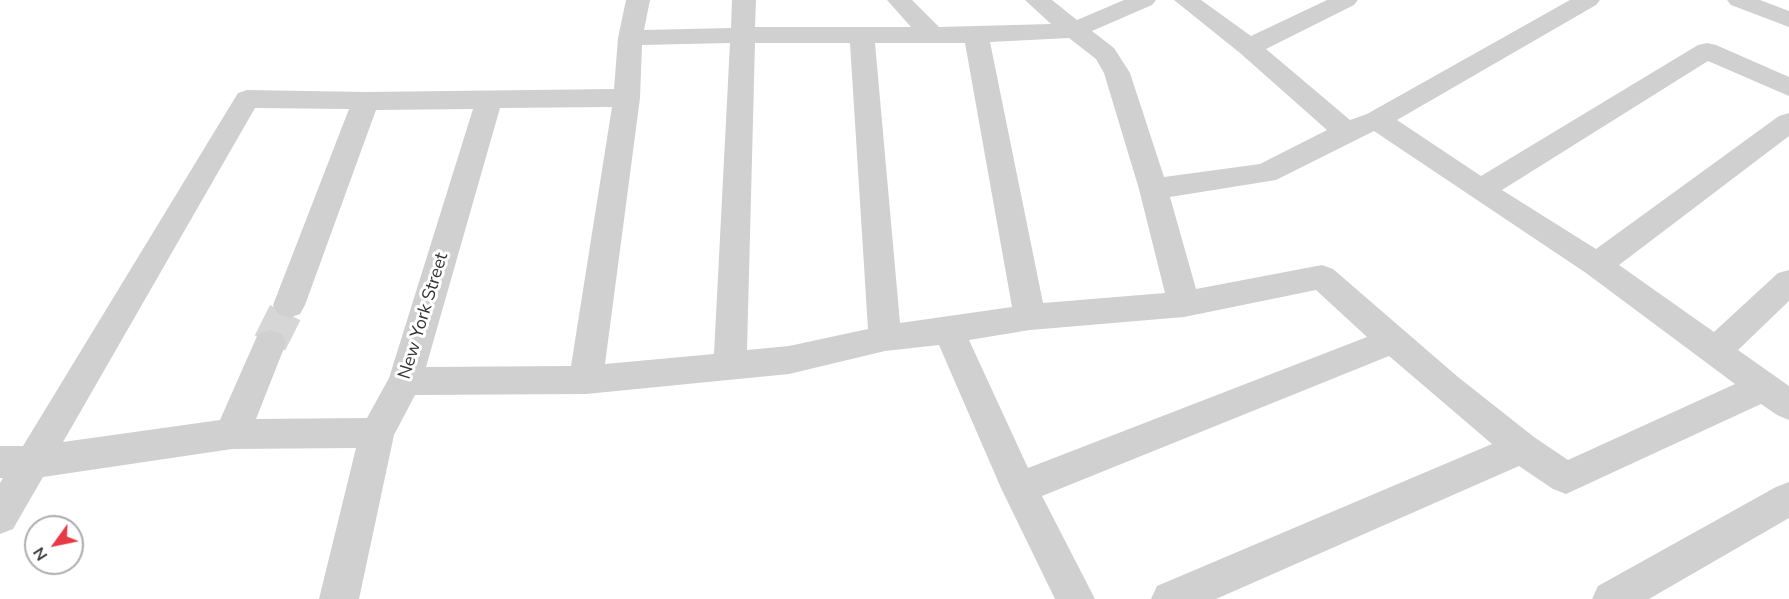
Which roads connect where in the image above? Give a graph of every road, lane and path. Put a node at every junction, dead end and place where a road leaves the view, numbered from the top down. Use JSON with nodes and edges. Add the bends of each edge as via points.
{"nodes":[{"id":1,"x":638,"y":0,"type":"edge"},
{"id":2,"x":744,"y":0,"type":"edge"},
{"id":3,"x":898,"y":0,"type":"edge"},
{"id":4,"x":1037,"y":0,"type":"edge"},
{"id":5,"x":1144,"y":0,"type":"edge"},
{"id":6,"x":1186,"y":0,"type":"edge"},
{"id":7,"x":1346,"y":0,"type":"edge"},
{"id":8,"x":1588,"y":0,"type":"edge"},
{"id":9,"x":1739,"y":0,"type":"edge"},
{"id":10,"x":1789,"y":20,"type":"edge"},
{"id":11,"x":1074,"y":30,"type":"junction"},
{"id":12,"x":862,"y":34,"type":"junction"},
{"id":13,"x":931,"y":34,"type":"junction"},
{"id":14,"x":742,"y":35,"type":"junction"},
{"id":15,"x":976,"y":35,"type":"junction"},
{"id":16,"x":630,"y":38,"type":"junction"},
{"id":17,"x":1249,"y":47,"type":"junction"},
{"id":18,"x":1789,"y":87,"type":"edge"},
{"id":19,"x":627,"y":98,"type":"junction"},
{"id":20,"x":366,"y":101,"type":"junction"},
{"id":21,"x":489,"y":101,"type":"junction"},
{"id":22,"x":1377,"y":120,"type":"junction"},
{"id":23,"x":1789,"y":122,"type":"edge"},
{"id":24,"x":1346,"y":132,"type":"junction"},
{"id":25,"x":1153,"y":189,"type":"junction"},
{"id":26,"x":1480,"y":190,"type":"junction"},
{"id":27,"x":1597,"y":265,"type":"junction"},
{"id":28,"x":1789,"y":282,"type":"edge"},
{"id":29,"x":1184,"y":304,"type":"junction"},
{"id":30,"x":289,"y":305,"type":"tunnel mouth"},
{"id":31,"x":1030,"y":317,"type":"junction"},
{"id":32,"x":949,"y":331,"type":"junction"},
{"id":33,"x":885,"y":338,"type":"junction"},
{"id":34,"x":1394,"y":340,"type":"junction"},
{"id":35,"x":270,"y":343,"type":"tunnel mouth"},
{"id":36,"x":1715,"y":351,"type":"junction"},
{"id":37,"x":730,"y":364,"type":"junction"},
{"id":38,"x":586,"y":380,"type":"junction"},
{"id":39,"x":405,"y":381,"type":"junction"},
{"id":40,"x":1776,"y":396,"type":"edge"},
{"id":41,"x":377,"y":433,"type":"junction"},
{"id":42,"x":232,"y":434,"type":"junction"},
{"id":43,"x":1522,"y":448,"type":"junction"},
{"id":44,"x":17,"y":462,"type":"edge"},
{"id":45,"x":1019,"y":488,"type":"junction"},
{"id":46,"x":1789,"y":499,"type":"edge"},
{"id":47,"x":0,"y":517,"type":"edge"},
{"id":48,"x":330,"y":597,"type":"edge"},
{"id":49,"x":1076,"y":599,"type":"edge"},
{"id":50,"x":1171,"y":599,"type":"edge"},
{"id":51,"x":1612,"y":599,"type":"edge"}],
"edges":[{"from":1,"to":16,"type":"street"},
{"from":2,"to":14,"type":"street"},
{"from":3,"to":13,"type":"street"},
{"from":4,"to":11,"type":"street"},
{"from":5,"to":11,"type":"street"},
{"from":6,"to":17,"type":"street"},
{"from":7,"to":17,"type":"street"},
{"from":8,"to":22,"type":"street"},
{"from":9,"to":10,"type":"street"},
{"from":11,"to":15,"type":"street"},
{"from":11,"to":25,"type":"street","via":[[1105,54],[1117,73]]},
{"from":12,"to":13,"type":"street"},
{"from":12,"to":14,"type":"street"},
{"from":12,"to":33,"type":"street"},
{"from":13,"to":15,"type":"street"},
{"from":14,"to":16,"type":"street"},
{"from":14,"to":37,"type":"street"},
{"from":15,"to":31,"type":"street"},
{"from":16,"to":19,"type":"street"},
{"from":17,"to":24,"type":"street"},
{"from":18,"to":26,"type":"street","via":[[1707,51]]},
{"from":19,"to":21,"type":"street"},
{"from":19,"to":38,"type":"street"},
{"from":20,"to":21,"type":"street"},
{"from":20,"to":30,"type":"street"},
{"from":20,"to":44,"type":"street","via":[[247,99]]},
{"from":21,"to":39,"type":"street","name":"New York Street"},
{"from":22,"to":24,"type":"street"},
{"from":22,"to":26,"type":"street"},
{"from":23,"to":27,"type":"street"},
{"from":24,"to":25,"type":"street","via":[[1266,173]]},
{"from":25,"to":29,"type":"street"},
{"from":26,"to":27,"type":"street"},
{"from":27,"to":36,"type":"street"},
{"from":28,"to":36,"type":"street"},
{"from":29,"to":31,"type":"street"},
{"from":29,"to":34,"type":"street","via":[[1322,277]]},
{"from":31,"to":32,"type":"street"},
{"from":32,"to":33,"type":"street"},
{"from":32,"to":45,"type":"street"},
{"from":33,"to":37,"type":"street","via":[[789,360]]},
{"from":34,"to":43,"type":"street"},
{"from":34,"to":45,"type":"street"},
{"from":35,"to":42,"type":"street"},
{"from":36,"to":40,"type":"street"},
{"from":37,"to":38,"type":"street"},
{"from":38,"to":39,"type":"street"},
{"from":39,"to":41,"type":"street","name":"New York Street"},
{"from":40,"to":43,"type":"street","via":[[1566,478]]},
{"from":41,"to":42,"type":"street"},
{"from":41,"to":48,"type":"street","name":"New York Street"},
{"from":42,"to":44,"type":"street"},
{"from":43,"to":50,"type":"street"},
{"from":44,"to":47,"type":"street"},
{"from":45,"to":49,"type":"street"},
{"from":46,"to":51,"type":"street"}]}
